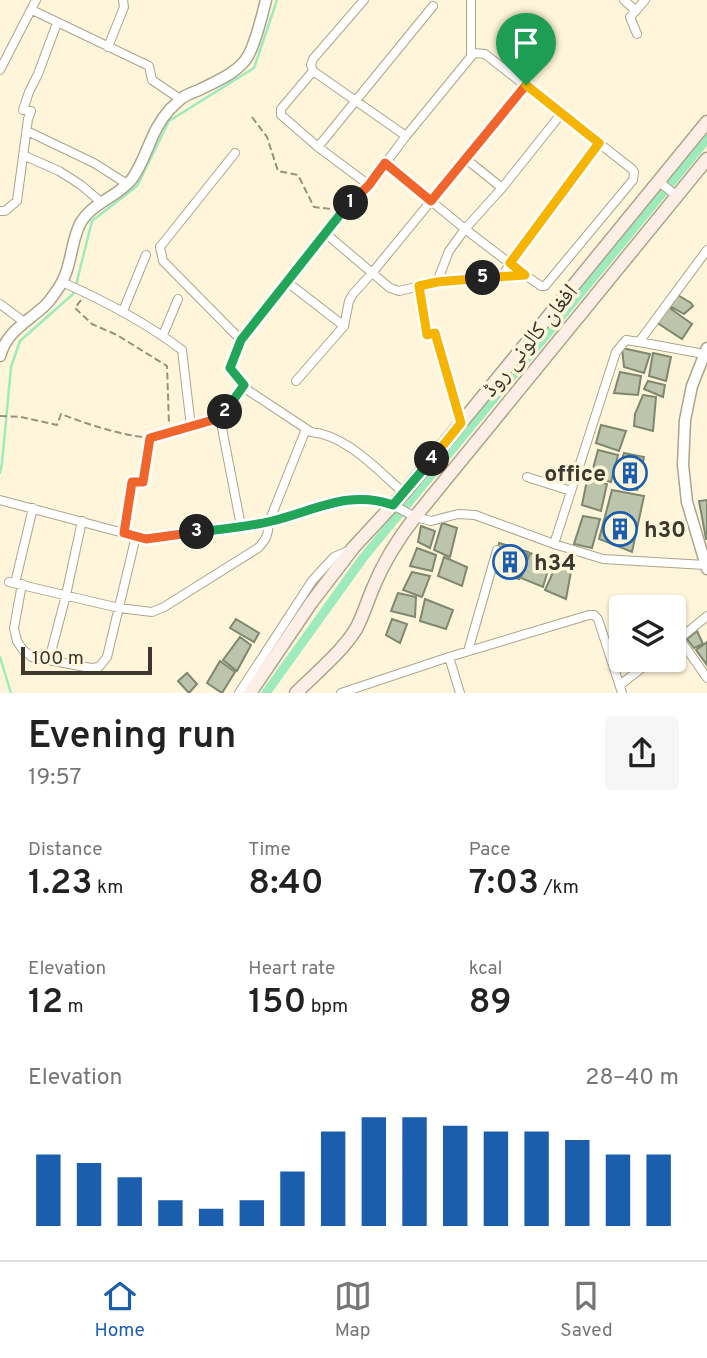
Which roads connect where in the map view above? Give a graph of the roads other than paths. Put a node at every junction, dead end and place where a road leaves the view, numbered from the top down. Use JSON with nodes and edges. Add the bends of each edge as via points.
{"nodes":[{"id":1,"x":36,"y":0,"type":"edge"},
{"id":2,"x":123,"y":0,"type":"edge"},
{"id":3,"x":266,"y":0,"type":"edge"},
{"id":4,"x":364,"y":0,"type":"edge"},
{"id":5,"x":471,"y":0,"type":"edge"},
{"id":6,"x":624,"y":0,"type":"edge"},
{"id":7,"x":645,"y":0,"type":"edge"},
{"id":8,"x":433,"y":6,"type":"dead end"},
{"id":9,"x":32,"y":10,"type":"junction"},
{"id":10,"x":636,"y":10,"type":"junction"},
{"id":11,"x":57,"y":23,"type":"junction"},
{"id":12,"x":637,"y":34,"type":"dead end"},
{"id":13,"x":108,"y":47,"type":"junction"},
{"id":14,"x":471,"y":56,"type":"junction"},
{"id":15,"x":0,"y":70,"type":"edge"},
{"id":16,"x":313,"y":71,"type":"junction"},
{"id":17,"x":526,"y":85,"type":"junction"},
{"id":18,"x":180,"y":99,"type":"junction"},
{"id":19,"x":356,"y":102,"type":"junction"},
{"id":20,"x":561,"y":114,"type":"junction"},
{"id":21,"x":707,"y":122,"type":"edge"},
{"id":22,"x":27,"y":131,"type":"junction"},
{"id":23,"x":406,"y":135,"type":"junction"},
{"id":24,"x":599,"y":143,"type":"junction"},
{"id":25,"x":318,"y":147,"type":"junction"},
{"id":26,"x":235,"y":153,"type":"dead end"},
{"id":27,"x":23,"y":155,"type":"junction"},
{"id":28,"x":466,"y":159,"type":"junction"},
{"id":29,"x":707,"y":159,"type":"edge"},
{"id":30,"x":385,"y":163,"type":"junction"},
{"id":31,"x":658,"y":181,"type":"junction"},
{"id":32,"x":127,"y":184,"type":"junction"},
{"id":33,"x":369,"y":185,"type":"junction"},
{"id":34,"x":502,"y":188,"type":"junction"},
{"id":35,"x":677,"y":196,"type":"junction"},
{"id":36,"x":431,"y":201,"type":"junction"},
{"id":37,"x":102,"y":203,"type":"junction"},
{"id":38,"x":0,"y":211,"type":"edge"},
{"id":39,"x":466,"y":229,"type":"junction"},
{"id":40,"x":325,"y":233,"type":"junction"},
{"id":41,"x":707,"y":250,"type":"edge"},
{"id":42,"x":146,"y":255,"type":"dead end"},
{"id":43,"x":510,"y":263,"type":"junction"},
{"id":44,"x":372,"y":273,"type":"junction"},
{"id":45,"x":525,"y":275,"type":"junction"},
{"id":46,"x":500,"y":277,"type":"junction"},
{"id":47,"x":62,"y":282,"type":"junction"},
{"id":48,"x":287,"y":282,"type":"junction"},
{"id":49,"x":437,"y":282,"type":"junction"},
{"id":50,"x":178,"y":299,"type":"dead end"},
{"id":51,"x":0,"y":304,"type":"edge"},
{"id":52,"x":123,"y":311,"type":"junction"},
{"id":53,"x":24,"y":322,"type":"junction"},
{"id":54,"x":344,"y":326,"type":"junction"},
{"id":55,"x":163,"y":335,"type":"junction"},
{"id":56,"x":241,"y":340,"type":"junction"},
{"id":57,"x":639,"y":342,"type":"junction"},
{"id":58,"x":706,"y":351,"type":"edge"},
{"id":59,"x":0,"y":356,"type":"edge"},
{"id":60,"x":296,"y":381,"type":"dead end"},
{"id":61,"x":244,"y":385,"type":"junction"},
{"id":62,"x":220,"y":418,"type":"junction"},
{"id":63,"x":191,"y":427,"type":"junction"},
{"id":64,"x":306,"y":429,"type":"junction"},
{"id":65,"x":527,"y":477,"type":"dead end"},
{"id":66,"x":571,"y":491,"type":"junction"},
{"id":67,"x":404,"y":493,"type":"junction"},
{"id":68,"x":0,"y":500,"type":"edge"},
{"id":69,"x":396,"y":506,"type":"junction"},
{"id":70,"x":33,"y":508,"type":"junction"},
{"id":71,"x":411,"y":516,"type":"junction"},
{"id":72,"x":82,"y":522,"type":"junction"},
{"id":73,"x":269,"y":522,"type":"junction"},
{"id":74,"x":241,"y":526,"type":"junction"},
{"id":75,"x":124,"y":533,"type":"junction"},
{"id":76,"x":136,"y":536,"type":"junction"},
{"id":77,"x":554,"y":544,"type":"junction"},
{"id":78,"x":353,"y":548,"type":"junction"},
{"id":79,"x":497,"y":550,"type":"dead end"},
{"id":80,"x":706,"y":567,"type":"edge"},
{"id":81,"x":16,"y":583,"type":"junction"},
{"id":82,"x":66,"y":595,"type":"junction"},
{"id":83,"x":119,"y":608,"type":"junction"},
{"id":84,"x":707,"y":617,"type":"edge"},
{"id":85,"x":686,"y":633,"type":"edge"},
{"id":86,"x":468,"y":651,"type":"junction"},
{"id":87,"x":686,"y":652,"type":"edge"},
{"id":88,"x":449,"y":657,"type":"junction"},
{"id":89,"x":49,"y":660,"type":"junction"},
{"id":90,"x":639,"y":672,"type":"edge"},
{"id":91,"x":707,"y":678,"type":"edge"},
{"id":92,"x":621,"y":689,"type":"edge"},
{"id":93,"x":239,"y":693,"type":"edge"},
{"id":94,"x":250,"y":693,"type":"edge"},
{"id":95,"x":296,"y":693,"type":"edge"},
{"id":96,"x":341,"y":693,"type":"edge"},
{"id":97,"x":460,"y":693,"type":"edge"}],
"edges":[{"from":1,"to":9,"type":"street"},
{"from":2,"to":13,"type":"street"},
{"from":3,"to":18,"type":"street","via":[[249,55],[240,66]]},
{"from":4,"to":16,"type":"street","via":[[313,59]]},
{"from":5,"to":14,"type":"street"},
{"from":6,"to":10,"type":"street"},
{"from":7,"to":10,"type":"street"},
{"from":8,"to":19,"type":"street"},
{"from":9,"to":11,"type":"street"},
{"from":9,"to":15,"type":"street"},
{"from":10,"to":12,"type":"street","via":[[630,16]]},
{"from":11,"to":13,"type":"street"},
{"from":11,"to":22,"type":"street","via":[[23,110],[31,111]]},
{"from":13,"to":18,"type":"street","via":[[149,66],[152,80]]},
{"from":14,"to":17,"type":"street","via":[[485,54]]},
{"from":14,"to":23,"type":"street"},
{"from":16,"to":19,"type":"street"},
{"from":16,"to":25,"type":"street","via":[[281,114]]},
{"from":17,"to":20,"type":"street"},
{"from":17,"to":28,"type":"street"},
{"from":18,"to":32,"type":"street","via":[[161,120]]},
{"from":19,"to":23,"type":"street"},
{"from":19,"to":25,"type":"street"},
{"from":20,"to":24,"type":"street"},
{"from":20,"to":34,"type":"street"},
{"from":21,"to":31,"type":"main road","name":"افغان کالونی روڈ"},
{"from":22,"to":27,"type":"street"},
{"from":22,"to":32,"type":"street"},
{"from":23,"to":30,"type":"street"},
{"from":24,"to":43,"type":"street"},
{"from":24,"to":45,"type":"street","via":[[632,169],[633,180],[545,286]]},
{"from":25,"to":33,"type":"street"},
{"from":26,"to":56,"type":"street","via":[[160,247],[163,261]]},
{"from":27,"to":37,"type":"street","via":[[59,171]]},
{"from":27,"to":38,"type":"street","via":[[17,201]]},
{"from":28,"to":34,"type":"street"},
{"from":28,"to":36,"type":"street"},
{"from":29,"to":35,"type":"main road"},
{"from":30,"to":33,"type":"street"},
{"from":30,"to":36,"type":"street"},
{"from":31,"to":35,"type":"street"},
{"from":31,"to":67,"type":"main road","name":"افغان کالونی روڈ"},
{"from":32,"to":37,"type":"street"},
{"from":33,"to":40,"type":"street"},
{"from":34,"to":39,"type":"street"},
{"from":35,"to":71,"type":"main road"},
{"from":36,"to":39,"type":"street"},
{"from":36,"to":44,"type":"street"},
{"from":37,"to":47,"type":"street","via":[[87,213],[78,228]]},
{"from":39,"to":43,"type":"street"},
{"from":39,"to":49,"type":"street","via":[[449,251]]},
{"from":40,"to":44,"type":"street"},
{"from":40,"to":48,"type":"street"},
{"from":41,"to":57,"type":"street"},
{"from":42,"to":52,"type":"street"},
{"from":43,"to":45,"type":"street"},
{"from":43,"to":46,"type":"street"},
{"from":44,"to":49,"type":"street","via":[[399,291]]},
{"from":44,"to":54,"type":"street","via":[[349,301]]},
{"from":45,"to":46,"type":"street"},
{"from":46,"to":49,"type":"street"},
{"from":47,"to":52,"type":"street"},
{"from":47,"to":53,"type":"street","via":[[43,308]]},
{"from":48,"to":54,"type":"street"},
{"from":48,"to":56,"type":"street"},
{"from":50,"to":55,"type":"street"},
{"from":51,"to":53,"type":"street"},
{"from":52,"to":55,"type":"street"},
{"from":53,"to":59,"type":"street","via":[[5,342]]},
{"from":54,"to":60,"type":"street"},
{"from":55,"to":63,"type":"street","via":[[182,350]]},
{"from":56,"to":61,"type":"street","via":[[230,368]]},
{"from":57,"to":58,"type":"street"},
{"from":57,"to":66,"type":"street","via":[[626,340],[616,352]]},
{"from":58,"to":80,"type":"street","via":[[685,420],[683,465],[687,502]]},
{"from":61,"to":62,"type":"street"},
{"from":61,"to":64,"type":"street"},
{"from":62,"to":63,"type":"street"},
{"from":62,"to":74,"type":"street"},
{"from":63,"to":75,"type":"street","via":[[150,438],[143,482],[132,482]]},
{"from":64,"to":67,"type":"street","via":[[355,450]]},
{"from":64,"to":73,"type":"street"},
{"from":65,"to":66,"type":"street"},
{"from":66,"to":77,"type":"street"},
{"from":67,"to":69,"type":"main road","name":"افغان کالونی روڈ"},
{"from":68,"to":70,"type":"street"},
{"from":69,"to":71,"type":"street"},
{"from":69,"to":73,"type":"street","via":[[356,498]]},
{"from":69,"to":78,"type":"main road","name":"افغان کالونی روڈ"},
{"from":70,"to":72,"type":"street"},
{"from":70,"to":81,"type":"street"},
{"from":71,"to":77,"type":"street","via":[[431,521],[475,515]]},
{"from":71,"to":95,"type":"main road","via":[[354,631]]},
{"from":72,"to":75,"type":"street"},
{"from":72,"to":82,"type":"street"},
{"from":73,"to":74,"type":"street"},
{"from":73,"to":83,"type":"street","via":[[268,536],[258,548],[164,607],[152,612]]},
{"from":74,"to":76,"type":"street","via":[[146,539]]},
{"from":75,"to":76,"type":"street"},
{"from":76,"to":83,"type":"street"},
{"from":77,"to":80,"type":"street","via":[[603,559]]},
{"from":78,"to":93,"type":"street","via":[[334,557],[312,581]]},
{"from":78,"to":94,"type":"main road","name":"افغان کالونی روڈ"},
{"from":79,"to":86,"type":"street"},
{"from":81,"to":82,"type":"street"},
{"from":81,"to":89,"type":"street","via":[[17,641],[32,657]]},
{"from":82,"to":83,"type":"street"},
{"from":82,"to":89,"type":"street"},
{"from":83,"to":89,"type":"street","via":[[107,657],[99,667]]},
{"from":84,"to":85,"type":"street"},
{"from":86,"to":88,"type":"street"},
{"from":86,"to":92,"type":"street","via":[[594,615]]},
{"from":87,"to":91,"type":"street"},
{"from":88,"to":96,"type":"street"},
{"from":88,"to":97,"type":"street"},
{"from":90,"to":92,"type":"street"}]}
